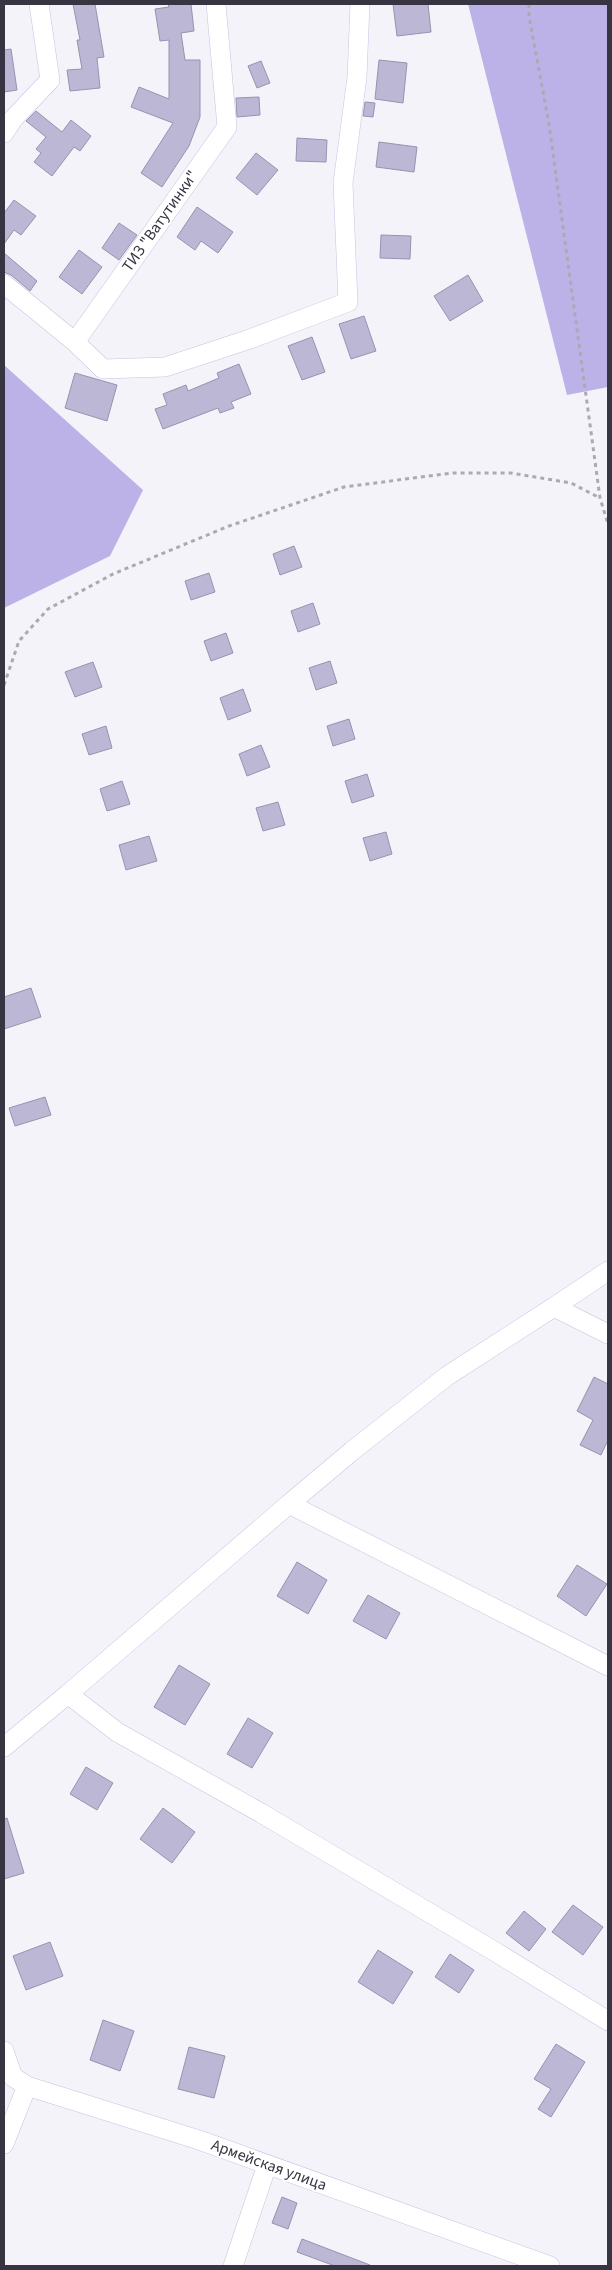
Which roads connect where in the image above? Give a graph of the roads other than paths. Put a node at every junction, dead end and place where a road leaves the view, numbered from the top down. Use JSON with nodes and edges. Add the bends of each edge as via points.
{"nodes":[{"id":1,"x":39,"y":4,"type":"edge"},
{"id":2,"x":216,"y":4,"type":"edge"},
{"id":3,"x":360,"y":4,"type":"edge"},
{"id":4,"x":4,"y":133,"type":"edge"},
{"id":5,"x":4,"y":284,"type":"edge"},
{"id":6,"x":75,"y":342,"type":"junction"},
{"id":7,"x":608,"y":1271,"type":"edge"},
{"id":8,"x":554,"y":1307,"type":"junction"},
{"id":9,"x":608,"y":1334,"type":"edge"},
{"id":10,"x":289,"y":1504,"type":"junction"},
{"id":11,"x":608,"y":1666,"type":"edge"},
{"id":12,"x":68,"y":1694,"type":"junction"},
{"id":13,"x":4,"y":1747,"type":"edge"},
{"id":14,"x":608,"y":2022,"type":"edge"},
{"id":15,"x":4,"y":2051,"type":"edge"},
{"id":16,"x":27,"y":2086,"type":"junction"},
{"id":17,"x":4,"y":2144,"type":"edge"},
{"id":18,"x":267,"y":2165,"type":"junction"},
{"id":19,"x":233,"y":2266,"type":"edge"},
{"id":20,"x":550,"y":2266,"type":"edge"}],
"edges":[{"from":1,"to":4,"type":"street","via":[[50,80]]},
{"from":2,"to":6,"type":"street","name":"ТИЗ \"Ватутинки\"","via":[[227,127]]},
{"from":3,"to":6,"type":"street","via":[[357,77],[343,183],[348,302],[250,340],[165,366],[103,369]]},
{"from":5,"to":6,"type":"street"},
{"from":7,"to":8,"type":"street"},
{"from":8,"to":9,"type":"street"},
{"from":8,"to":10,"type":"street","via":[[447,1376]]},
{"from":10,"to":11,"type":"street"},
{"from":10,"to":12,"type":"street"},
{"from":12,"to":13,"type":"street"},
{"from":12,"to":14,"type":"street","via":[[117,1732],[261,1813]]},
{"from":15,"to":16,"type":"street","name":"Армейская улица","via":[[13,2077]]},
{"from":16,"to":17,"type":"street"},
{"from":16,"to":18,"type":"street","name":"Армейская улица"},
{"from":18,"to":19,"type":"street"},
{"from":18,"to":20,"type":"street","name":"Армейская улица"}]}
